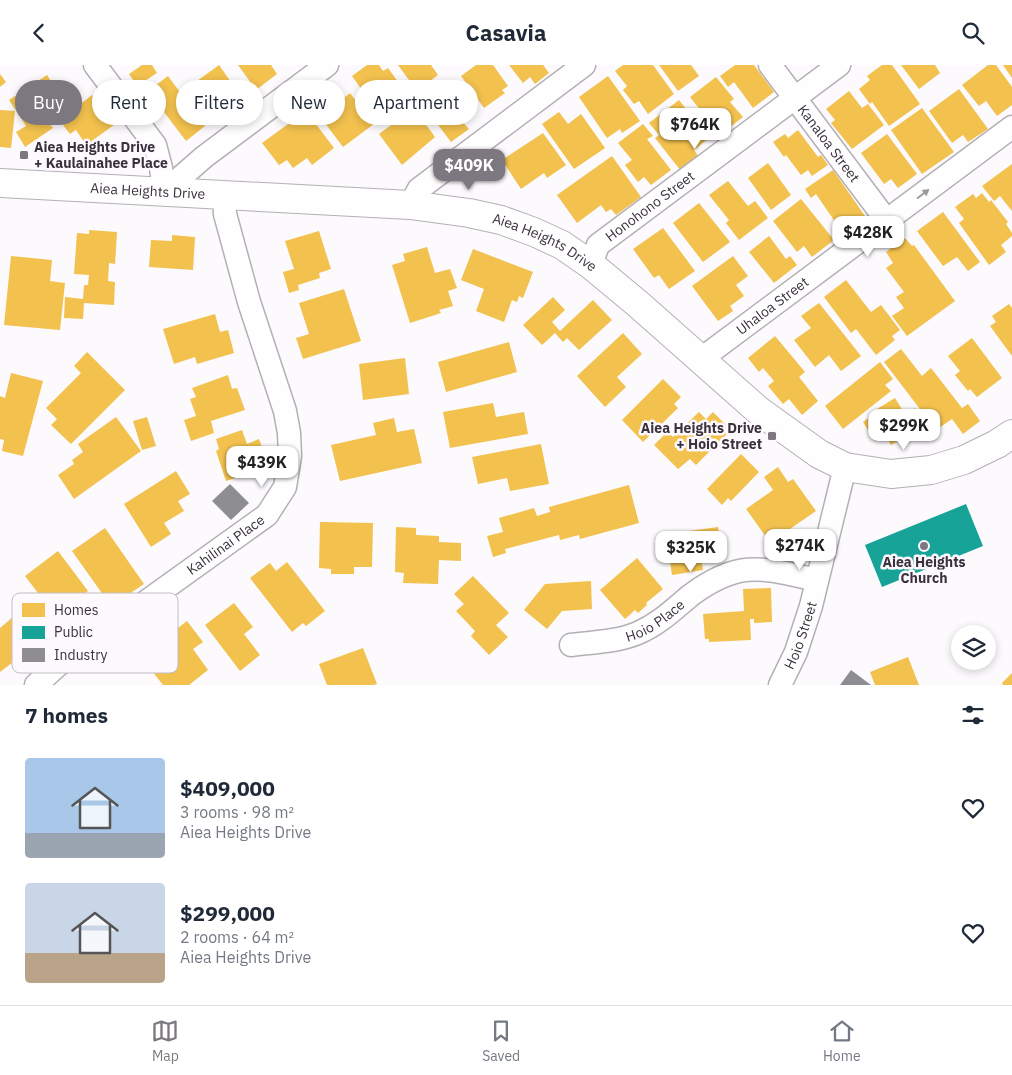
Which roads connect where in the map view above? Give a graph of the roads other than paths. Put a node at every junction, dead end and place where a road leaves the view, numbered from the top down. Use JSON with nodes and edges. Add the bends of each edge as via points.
{"nodes":[{"id":1,"x":95,"y":65,"type":"edge"},
{"id":2,"x":327,"y":65,"type":"edge"},
{"id":3,"x":584,"y":65,"type":"edge"},
{"id":4,"x":770,"y":65,"type":"edge"},
{"id":5,"x":839,"y":65,"type":"edge"},
{"id":6,"x":794,"y":99,"type":"junction"},
{"id":7,"x":1012,"y":127,"type":"edge"},
{"id":8,"x":0,"y":183,"type":"edge"},
{"id":9,"x":164,"y":191,"type":"junction"},
{"id":10,"x":224,"y":196,"type":"junction"},
{"id":11,"x":410,"y":205,"type":"junction"},
{"id":12,"x":887,"y":221,"type":"junction"},
{"id":13,"x":591,"y":265,"type":"junction"},
{"id":14,"x":701,"y":359,"type":"junction"},
{"id":15,"x":1012,"y":434,"type":"edge"},
{"id":16,"x":845,"y":467,"type":"junction"},
{"id":17,"x":817,"y":580,"type":"junction"},
{"id":18,"x":158,"y":593,"type":"edge"},
{"id":19,"x":571,"y":645,"type":"dead end"},
{"id":20,"x":49,"y":673,"type":"edge"},
{"id":21,"x":36,"y":685,"type":"edge"},
{"id":22,"x":780,"y":685,"type":"edge"}],
"edges":[{"from":1,"to":9,"type":"street","via":[[155,145]]},
{"from":2,"to":9,"type":"street"},
{"from":3,"to":11,"type":"street","via":[[419,189]]},
{"from":4,"to":6,"type":"street","name":"Kanaloa Street"},
{"from":5,"to":6,"type":"street","name":"Honohono Street"},
{"from":6,"to":12,"type":"street","name":"Kanaloa Street"},
{"from":6,"to":13,"type":"street","name":"Honohono Street","via":[[598,245]]},
{"from":12,"to":7,"type":"street","name":"Uhaloa Street","one_way":true},
{"from":8,"to":9,"type":"street","name":"Aiea Heights Drive"},
{"from":9,"to":10,"type":"street","name":"Aiea Heights Drive"},
{"from":10,"to":11,"type":"street","name":"Aiea Heights Drive"},
{"from":10,"to":18,"type":"street","name":"Kahilinai Place","via":[[225,214],[247,293],[286,418],[290,456],[285,487],[267,515]]},
{"from":11,"to":13,"type":"street","name":"Aiea Heights Drive","via":[[501,220],[562,245]]},
{"from":12,"to":14,"type":"street","name":"Uhaloa Street"},
{"from":13,"to":14,"type":"street","name":"Aiea Heights Drive"},
{"from":14,"to":16,"type":"street","name":"Aiea Heights Drive","via":[[766,416],[819,455]]},
{"from":15,"to":16,"type":"street","name":"Aiea Heights Drive","via":[[964,460],[931,470],[891,474]]},
{"from":16,"to":17,"type":"street","name":"Hoio Street"},
{"from":17,"to":19,"type":"street","name":"Hoio Place","via":[[775,570],[737,571],[718,578],[656,624],[637,633]]},
{"from":17,"to":22,"type":"street","name":"Hoio Street","via":[[796,652]]},
{"from":20,"to":21,"type":"street","name":"Kahilinai Place"}]}
